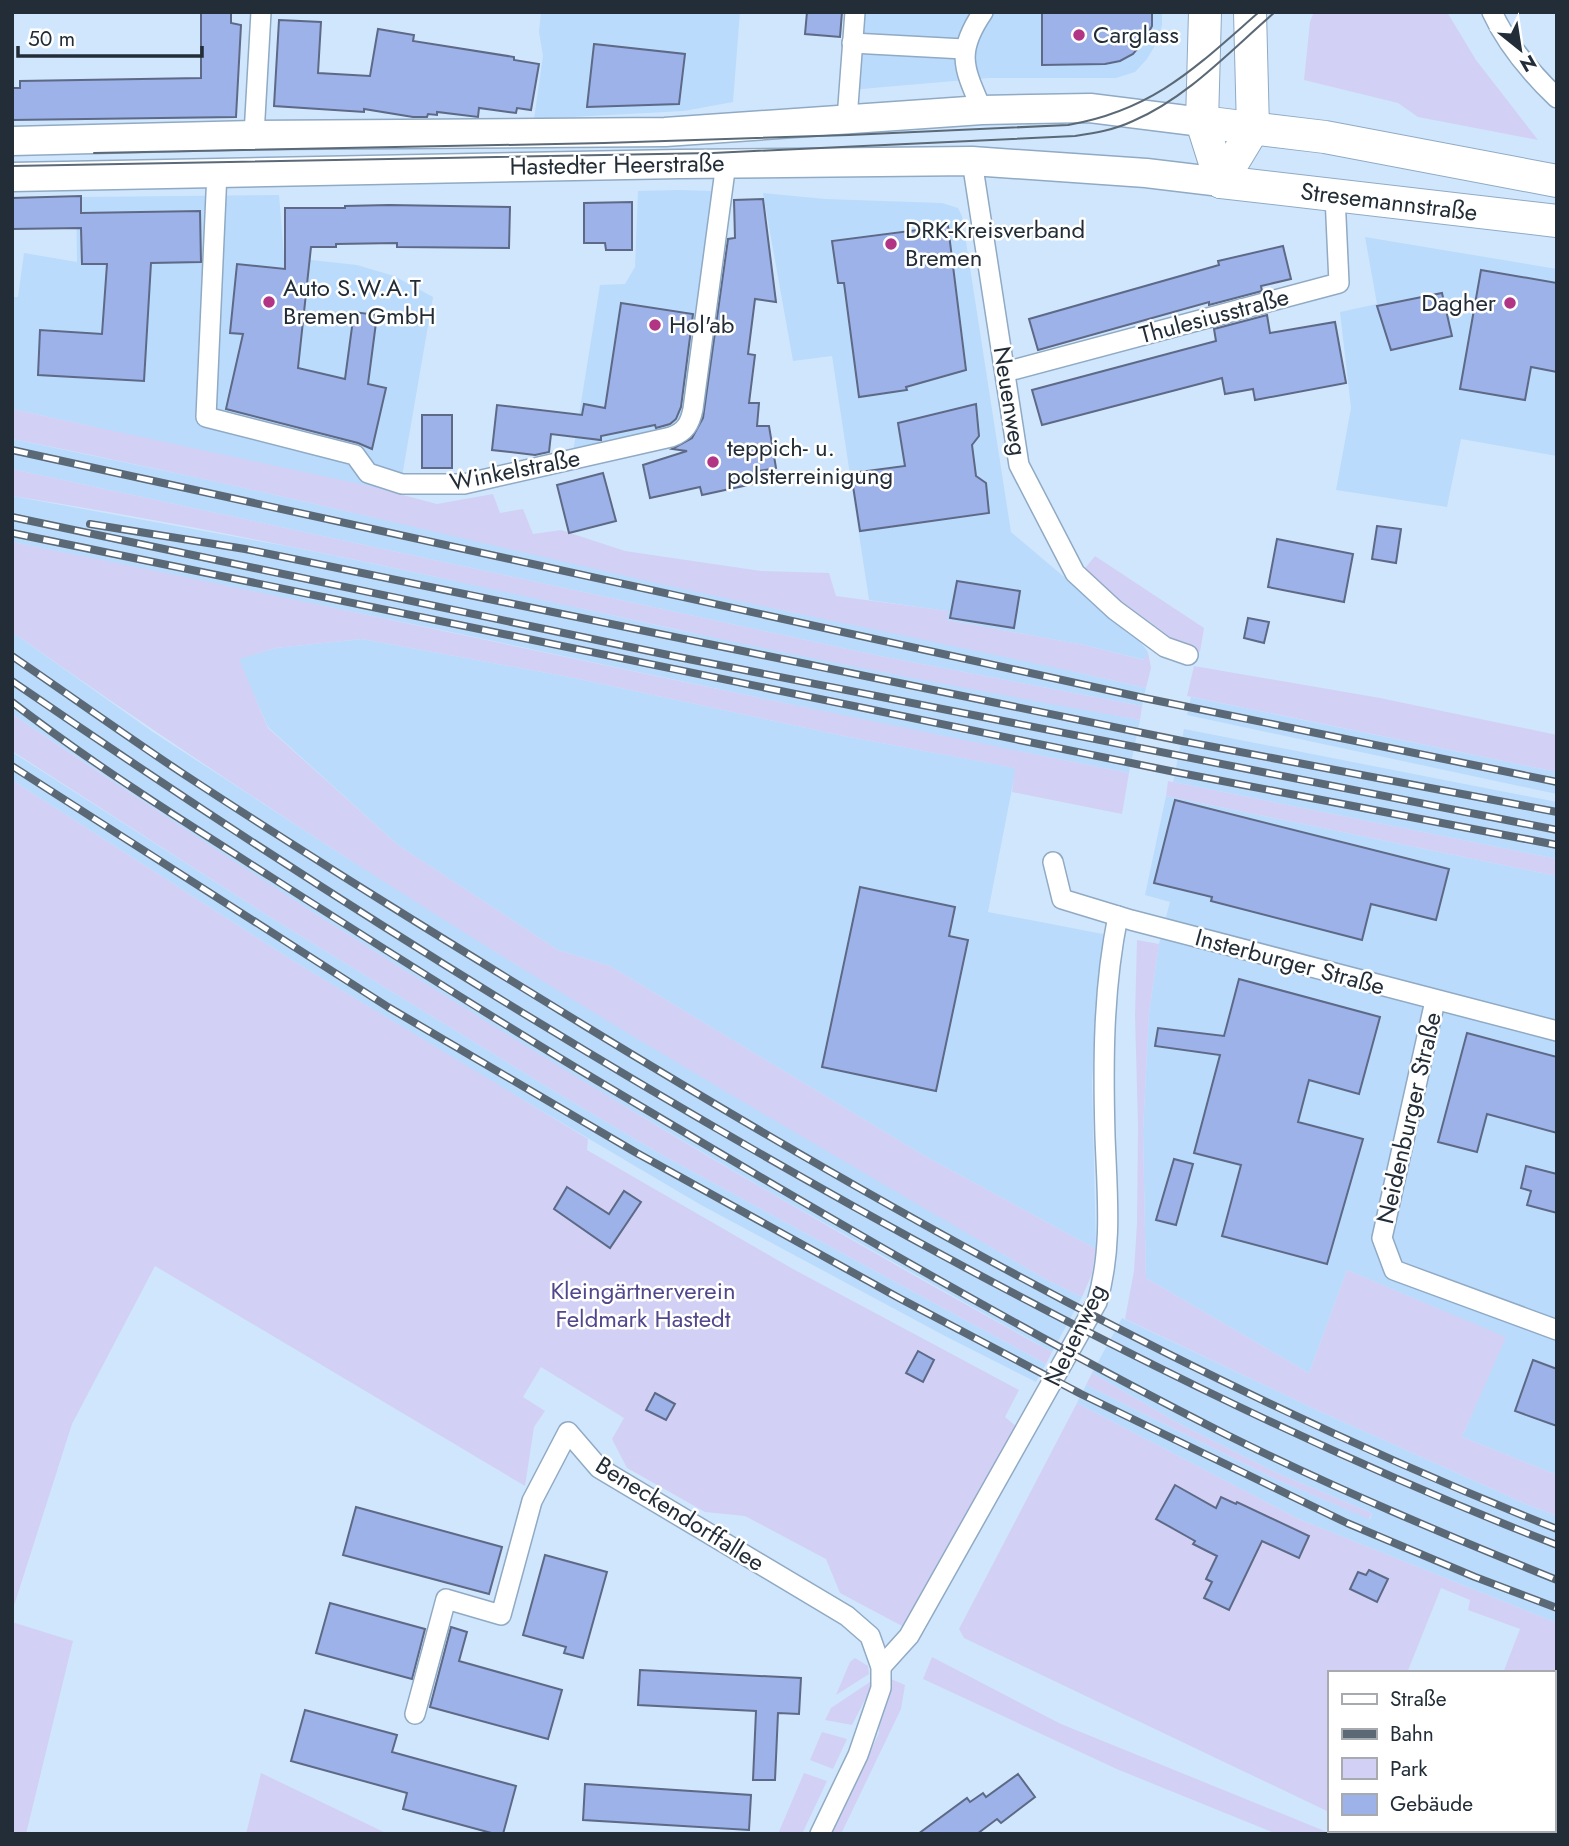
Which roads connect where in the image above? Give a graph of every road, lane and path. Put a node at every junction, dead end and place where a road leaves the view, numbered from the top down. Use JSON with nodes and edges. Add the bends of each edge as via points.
{"nodes":[{"id":1,"x":261,"y":12,"type":"edge"},
{"id":2,"x":855,"y":12,"type":"edge"},
{"id":3,"x":983,"y":12,"type":"edge"},
{"id":4,"x":1205,"y":12,"type":"edge"},
{"id":5,"x":1250,"y":12,"type":"edge"},
{"id":6,"x":1492,"y":12,"type":"edge"},
{"id":7,"x":852,"y":43,"type":"junction"},
{"id":8,"x":964,"y":49,"type":"junction"},
{"id":9,"x":1557,"y":98,"type":"edge"},
{"id":10,"x":982,"y":110,"type":"junction"},
{"id":11,"x":847,"y":119,"type":"junction"},
{"id":12,"x":1202,"y":122,"type":"junction"},
{"id":13,"x":1253,"y":129,"type":"junction"},
{"id":14,"x":254,"y":135,"type":"junction"},
{"id":15,"x":12,"y":141,"type":"edge"},
{"id":16,"x":972,"y":161,"type":"junction"},
{"id":17,"x":726,"y":163,"type":"junction"},
{"id":18,"x":217,"y":172,"type":"junction"},
{"id":19,"x":12,"y":177,"type":"edge"},
{"id":20,"x":1557,"y":181,"type":"edge"},
{"id":21,"x":1221,"y":182,"type":"junction"},
{"id":22,"x":1335,"y":195,"type":"junction"},
{"id":23,"x":1557,"y":221,"type":"edge"},
{"id":24,"x":1005,"y":372,"type":"junction"},
{"id":25,"x":1188,"y":655,"type":"dead end"},
{"id":26,"x":1053,"y":862,"type":"dead end"},
{"id":27,"x":1118,"y":916,"type":"junction"},
{"id":28,"x":1435,"y":1001,"type":"junction"},
{"id":29,"x":1557,"y":1031,"type":"edge"},
{"id":30,"x":1557,"y":1329,"type":"edge"},
{"id":31,"x":881,"y":1667,"type":"junction"},
{"id":32,"x":415,"y":1714,"type":"dead end"},
{"id":33,"x":820,"y":1834,"type":"edge"}],
"edges":[{"from":1,"to":14,"type":"street"},
{"from":2,"to":7,"type":"street"},
{"from":3,"to":8,"type":"street"},
{"from":4,"to":12,"type":"main road"},
{"from":5,"to":13,"type":"main road"},
{"from":6,"to":9,"type":"street","via":[[1534,76]]},
{"from":7,"to":8,"type":"street"},
{"from":7,"to":11,"type":"street"},
{"from":8,"to":10,"type":"street","via":[[966,73]]},
{"from":10,"to":11,"type":"main road","name":"Hastedter Heerstraße"},
{"from":10,"to":12,"type":"main road","name":"Hastedter Heerstraße","via":[[1090,108]]},
{"from":11,"to":14,"type":"main road","name":"Hastedter Heerstraße","via":[[665,132]]},
{"from":12,"to":13,"type":"main road","name":"Hastedter Heerstraße"},
{"from":12,"to":21,"type":"main road"},
{"from":13,"to":20,"type":"main road","name":"Stresemannstraße","via":[[1325,137]]},
{"from":13,"to":21,"type":"main road"},
{"from":14,"to":15,"type":"main road","name":"Hastedter Heerstraße"},
{"from":16,"to":17,"type":"main road","name":"Hastedter Heerstraße"},
{"from":16,"to":21,"type":"main road","name":"Hastedter Heerstraße"},
{"from":16,"to":24,"type":"street","name":"Neuenweg"},
{"from":17,"to":18,"type":"main road","name":"Hastedter Heerstraße"},
{"from":17,"to":18,"type":"street","name":"Winkelstraße","via":[[688,425],[671,437],[464,484],[402,484],[368,474],[355,456],[206,417]]},
{"from":18,"to":19,"type":"main road","name":"Hastedter Heerstraße"},
{"from":21,"to":22,"type":"main road","name":"Stresemannstraße"},
{"from":22,"to":23,"type":"main road","name":"Stresemannstraße"},
{"from":22,"to":24,"type":"street","name":"Thulesiusstraße","via":[[1339,283]]},
{"from":24,"to":25,"type":"street","name":"Neuenweg","via":[[1020,464],[1075,573],[1165,647]]},
{"from":26,"to":27,"type":"street","name":"Insterburger Straße","via":[[1062,899]]},
{"from":27,"to":28,"type":"street","name":"Insterburger Straße"},
{"from":27,"to":31,"type":"street","name":"Neuenweg","via":[[1106,1015],[1108,1248],[1097,1302],[909,1636]]},
{"from":28,"to":29,"type":"street","name":"Insterburger Straße"},
{"from":28,"to":30,"type":"street","name":"Neidenburger Straße","via":[[1382,1238],[1394,1270]]},
{"from":31,"to":32,"type":"street","name":"Beneckendorffallee","via":[[870,1636],[847,1616],[599,1468],[568,1433],[532,1501],[501,1615],[446,1599]]},
{"from":31,"to":33,"type":"street","via":[[881,1688],[858,1755]]}]}
